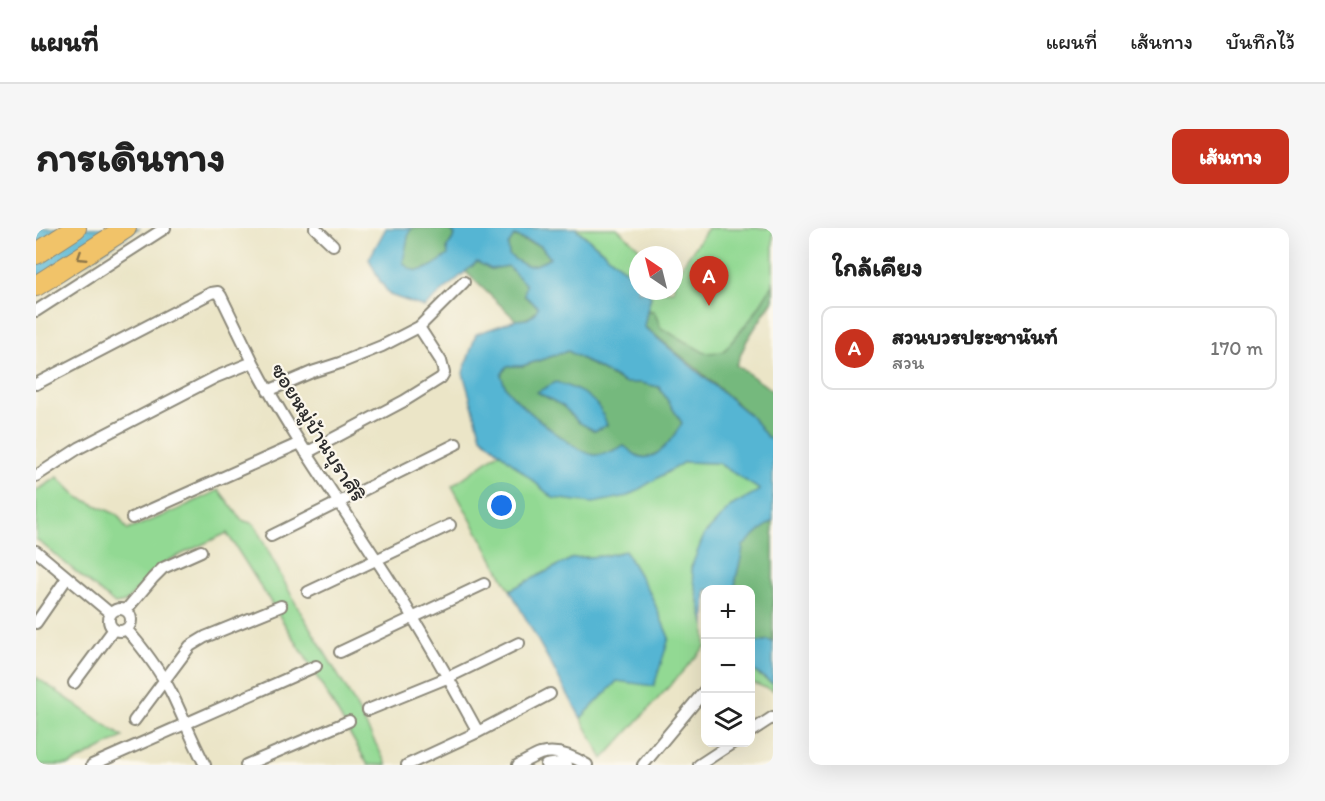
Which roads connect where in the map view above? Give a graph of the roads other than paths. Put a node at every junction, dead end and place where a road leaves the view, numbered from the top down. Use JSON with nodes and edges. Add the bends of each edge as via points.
{"nodes":[{"id":1,"x":76,"y":228,"type":"edge"},
{"id":2,"x":126,"y":228,"type":"edge"},
{"id":3,"x":165,"y":228,"type":"edge"},
{"id":4,"x":315,"y":228,"type":"edge"},
{"id":5,"x":333,"y":245,"type":"dead end"},
{"id":6,"x":36,"y":254,"type":"edge"},
{"id":7,"x":464,"y":282,"type":"dead end"},
{"id":8,"x":36,"y":286,"type":"edge"},
{"id":9,"x":36,"y":311,"type":"edge"},
{"id":10,"x":419,"y":327,"type":"junction"},
{"id":11,"x":253,"y":362,"type":"junction"},
{"id":12,"x":36,"y":384,"type":"edge"},
{"id":13,"x":268,"y":391,"type":"junction"},
{"id":14,"x":456,"y":444,"type":"dead end"},
{"id":15,"x":303,"y":448,"type":"junction"},
{"id":16,"x":36,"y":476,"type":"edge"},
{"id":17,"x":339,"y":502,"type":"junction"},
{"id":18,"x":132,"y":518,"type":"dead end"},
{"id":19,"x":450,"y":525,"type":"dead end"},
{"id":20,"x":271,"y":536,"type":"dead end"},
{"id":21,"x":36,"y":551,"type":"edge"},
{"id":22,"x":201,"y":551,"type":"dead end"},
{"id":23,"x":377,"y":560,"type":"junction"},
{"id":24,"x":67,"y":578,"type":"junction"},
{"id":25,"x":484,"y":584,"type":"dead end"},
{"id":26,"x":308,"y":592,"type":"dead end"},
{"id":27,"x":281,"y":606,"type":"dead end"},
{"id":28,"x":126,"y":610,"type":"junction"},
{"id":29,"x":110,"y":614,"type":"junction"},
{"id":30,"x":413,"y":617,"type":"junction"},
{"id":31,"x":36,"y":623,"type":"edge"},
{"id":32,"x":114,"y":629,"type":"junction"},
{"id":33,"x":126,"y":629,"type":"junction"},
{"id":34,"x":519,"y":642,"type":"dead end"},
{"id":35,"x":340,"y":652,"type":"dead end"},
{"id":36,"x":316,"y":666,"type":"dead end"},
{"id":37,"x":449,"y":677,"type":"junction"},
{"id":38,"x":163,"y":680,"type":"junction"},
{"id":39,"x":74,"y":683,"type":"dead end"},
{"id":40,"x":702,"y":693,"type":"edge"},
{"id":41,"x":550,"y":694,"type":"dead end"},
{"id":42,"x":368,"y":710,"type":"dead end"},
{"id":43,"x":773,"y":717,"type":"edge"},
{"id":44,"x":134,"y":721,"type":"dead end"},
{"id":45,"x":349,"y":721,"type":"dead end"},
{"id":46,"x":185,"y":723,"type":"junction"},
{"id":47,"x":755,"y":729,"type":"edge"},
{"id":48,"x":478,"y":732,"type":"junction"},
{"id":49,"x":726,"y":747,"type":"edge"},
{"id":50,"x":537,"y":761,"type":"edge"},
{"id":51,"x":649,"y":763,"type":"edge"},
{"id":52,"x":92,"y":765,"type":"edge"},
{"id":53,"x":205,"y":765,"type":"edge"},
{"id":54,"x":246,"y":765,"type":"edge"},
{"id":55,"x":406,"y":765,"type":"edge"},
{"id":56,"x":518,"y":765,"type":"edge"},
{"id":57,"x":546,"y":765,"type":"edge"},
{"id":58,"x":567,"y":765,"type":"edge"},
{"id":59,"x":587,"y":765,"type":"edge"},
{"id":60,"x":699,"y":765,"type":"edge"}],
"edges":[{"from":1,"to":6,"type":"highway"},
{"from":2,"to":8,"type":"highway","one_way":true},
{"from":3,"to":9,"type":"street"},
{"from":4,"to":5,"type":"street"},
{"from":7,"to":10,"type":"street"},
{"from":10,"to":13,"type":"street","via":[[382,346]]},
{"from":10,"to":15,"type":"street","via":[[441,362],[441,378]]},
{"from":11,"to":12,"type":"street","via":[[218,292]]},
{"from":11,"to":13,"type":"street","name":"ซอยหมู่บ้านบุราศิริ"},
{"from":11,"to":16,"type":"street","name":"ซอยหมู่บ้านบุราศิริ","via":[[79,448]]},
{"from":13,"to":15,"type":"street","name":"ซอยหมู่บ้านบุราศิริ"},
{"from":14,"to":17,"type":"street"},
{"from":15,"to":17,"type":"street","name":"ซอยหมู่บ้านบุราศิริ"},
{"from":15,"to":18,"type":"street"},
{"from":17,"to":20,"type":"street"},
{"from":17,"to":23,"type":"street","name":"ซอยหมู่บ้านบุราศิริ"},
{"from":19,"to":23,"type":"street"},
{"from":21,"to":24,"type":"street"},
{"from":22,"to":28,"type":"street","via":[[163,568]]},
{"from":23,"to":26,"type":"street"},
{"from":23,"to":30,"type":"street","name":"ซอยหมู่บ้านบุราศิริ"},
{"from":24,"to":29,"type":"street"},
{"from":24,"to":31,"type":"street"},
{"from":25,"to":30,"type":"street"},
{"from":27,"to":38,"type":"street","via":[[190,646]]},
{"from":28,"to":29,"type":"street"},
{"from":28,"to":33,"type":"street","via":[[131,617]]},
{"from":29,"to":32,"type":"street","via":[[109,622]]},
{"from":30,"to":35,"type":"street"},
{"from":30,"to":37,"type":"street","name":"ซอยหมู่บ้านบุราศิริ"},
{"from":32,"to":33,"type":"street"},
{"from":32,"to":39,"type":"street"},
{"from":33,"to":38,"type":"street"},
{"from":34,"to":37,"type":"street"},
{"from":36,"to":46,"type":"street"},
{"from":37,"to":42,"type":"street"},
{"from":37,"to":48,"type":"street","name":"ซอยหมู่บ้านบุราศิริ"},
{"from":38,"to":44,"type":"street"},
{"from":38,"to":46,"type":"street"},
{"from":40,"to":51,"type":"street"},
{"from":41,"to":48,"type":"street"},
{"from":43,"to":47,"type":"street"},
{"from":45,"to":54,"type":"street"},
{"from":46,"to":52,"type":"street"},
{"from":46,"to":53,"type":"street"},
{"from":48,"to":55,"type":"street"},
{"from":49,"to":60,"type":"street"},
{"from":50,"to":56,"type":"street"},
{"from":50,"to":59,"type":"street","via":[[546,753],[564,754]]},
{"from":57,"to":58,"type":"street"}]}
